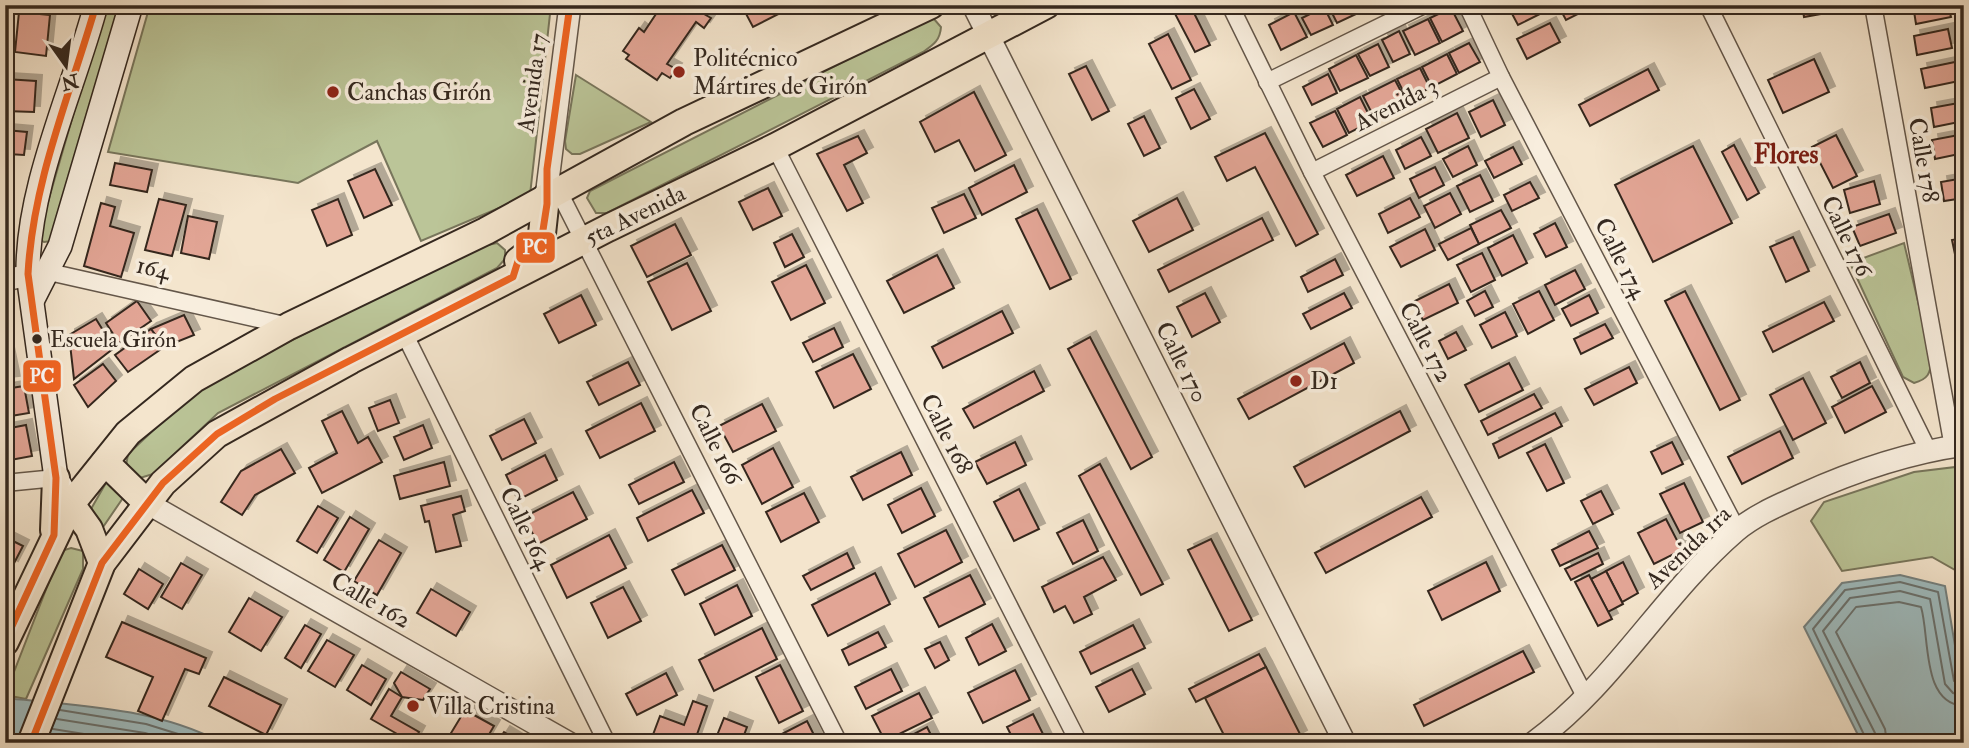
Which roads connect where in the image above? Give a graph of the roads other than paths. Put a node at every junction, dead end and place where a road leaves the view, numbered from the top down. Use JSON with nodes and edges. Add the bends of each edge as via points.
{"nodes":[{"id":1,"x":96,"y":5,"type":"edge"},
{"id":2,"x":131,"y":5,"type":"edge"},
{"id":3,"x":570,"y":5,"type":"edge"},
{"id":4,"x":930,"y":5,"type":"edge"},
{"id":5,"x":973,"y":5,"type":"edge"},
{"id":6,"x":1046,"y":5,"type":"edge"},
{"id":7,"x":1230,"y":5,"type":"edge"},
{"id":8,"x":1424,"y":5,"type":"edge"},
{"id":9,"x":1467,"y":5,"type":"edge"},
{"id":10,"x":1708,"y":5,"type":"edge"},
{"id":11,"x":1873,"y":5,"type":"edge"},
{"id":12,"x":988,"y":35,"type":"junction"},
{"id":13,"x":1501,"y":77,"type":"junction"},
{"id":14,"x":1267,"y":82,"type":"junction"},
{"id":15,"x":775,"y":147,"type":"junction"},
{"id":16,"x":1312,"y":172,"type":"junction"},
{"id":17,"x":550,"y":185,"type":"junction"},
{"id":18,"x":488,"y":230,"type":"junction"},
{"id":19,"x":583,"y":240,"type":"junction"},
{"id":20,"x":515,"y":269,"type":"junction"},
{"id":21,"x":39,"y":273,"type":"junction"},
{"id":22,"x":5,"y":279,"type":"edge"},
{"id":23,"x":289,"y":326,"type":"junction"},
{"id":24,"x":404,"y":333,"type":"junction"},
{"id":25,"x":1959,"y":446,"type":"edge"},
{"id":26,"x":1927,"y":450,"type":"junction"},
{"id":27,"x":105,"y":462,"type":"junction"},
{"id":28,"x":56,"y":478,"type":"junction"},
{"id":29,"x":5,"y":484,"type":"edge"},
{"id":30,"x":147,"y":503,"type":"junction"},
{"id":31,"x":71,"y":504,"type":"junction"},
{"id":32,"x":1737,"y":530,"type":"junction"},
{"id":33,"x":54,"y":535,"type":"junction"},
{"id":34,"x":102,"y":563,"type":"junction"},
{"id":35,"x":5,"y":642,"type":"edge"},
{"id":36,"x":1586,"y":698,"type":"junction"},
{"id":37,"x":30,"y":743,"type":"edge"},
{"id":38,"x":569,"y":743,"type":"edge"},
{"id":39,"x":607,"y":743,"type":"edge"},
{"id":40,"x":839,"y":743,"type":"edge"},
{"id":41,"x":1079,"y":743,"type":"edge"},
{"id":42,"x":1345,"y":743,"type":"edge"},
{"id":43,"x":1534,"y":743,"type":"edge"}],
"edges":[{"from":1,"to":21,"type":"main road","via":[[27,245]]},
{"from":2,"to":21,"type":"main road"},
{"from":3,"to":17,"type":"street","name":"Avenida 17"},
{"from":4,"to":17,"type":"highway"},
{"from":5,"to":12,"type":"street","name":"Calle 170"},
{"from":6,"to":12,"type":"highway","name":"5ta Avenida"},
{"from":7,"to":14,"type":"street","name":"Calle 172"},
{"from":8,"to":14,"type":"street"},
{"from":9,"to":13,"type":"street","name":"Calle 174"},
{"from":10,"to":26,"type":"street","name":"Calle 176"},
{"from":11,"to":25,"type":"street","name":"Calle 178"},
{"from":12,"to":15,"type":"highway","name":"5ta Avenida"},
{"from":12,"to":42,"type":"street","name":"Calle 170"},
{"from":13,"to":16,"type":"street","name":"Avenida 3"},
{"from":13,"to":32,"type":"street","name":"Calle 174"},
{"from":14,"to":16,"type":"street","name":"Calle 172"},
{"from":15,"to":19,"type":"highway","name":"5ta Avenida"},
{"from":15,"to":41,"type":"street","name":"Calle 168"},
{"from":16,"to":36,"type":"street","name":"Calle 172"},
{"from":17,"to":18,"type":"highway"},
{"from":17,"to":19,"type":"street","name":"Calle 166"},
{"from":17,"to":20,"type":"highway","via":[[541,243]]},
{"from":18,"to":20,"type":"highway","via":[[510,239]]},
{"from":18,"to":23,"type":"highway"},
{"from":19,"to":20,"type":"highway","name":"5ta Avenida"},
{"from":19,"to":40,"type":"street","name":"Calle 166"},
{"from":20,"to":24,"type":"highway","name":"5ta Avenida"},
{"from":21,"to":22,"type":"street","name":"164"},
{"from":21,"to":23,"type":"street","name":"164"},
{"from":21,"to":28,"type":"main road","via":[[33,299]]},
{"from":23,"to":27,"type":"highway","via":[[194,379],[128,433]]},
{"from":24,"to":30,"type":"highway","name":"5ta Avenida","via":[[217,434]]},
{"from":24,"to":39,"type":"street","name":"Calle 164"},
{"from":25,"to":26,"type":"street","name":"Avenida 1ra"},
{"from":26,"to":32,"type":"street","name":"Avenida 1ra","via":[[1856,470],[1773,507]]},
{"from":27,"to":30,"type":"highway"},
{"from":27,"to":31,"type":"highway"},
{"from":28,"to":29,"type":"street"},
{"from":28,"to":31,"type":"main road"},
{"from":28,"to":33,"type":"highway"},
{"from":30,"to":34,"type":"highway","name":"5ta Avenida"},
{"from":30,"to":38,"type":"street","name":"Calle 162"},
{"from":31,"to":33,"type":"highway"},
{"from":31,"to":34,"type":"highway","via":[[89,528]]},
{"from":32,"to":36,"type":"street","name":"Avenida 1ra"},
{"from":33,"to":35,"type":"highway"},
{"from":34,"to":37,"type":"highway","name":"5ta Avenida"},
{"from":36,"to":43,"type":"street","name":"Avenida 1ra"}]}
